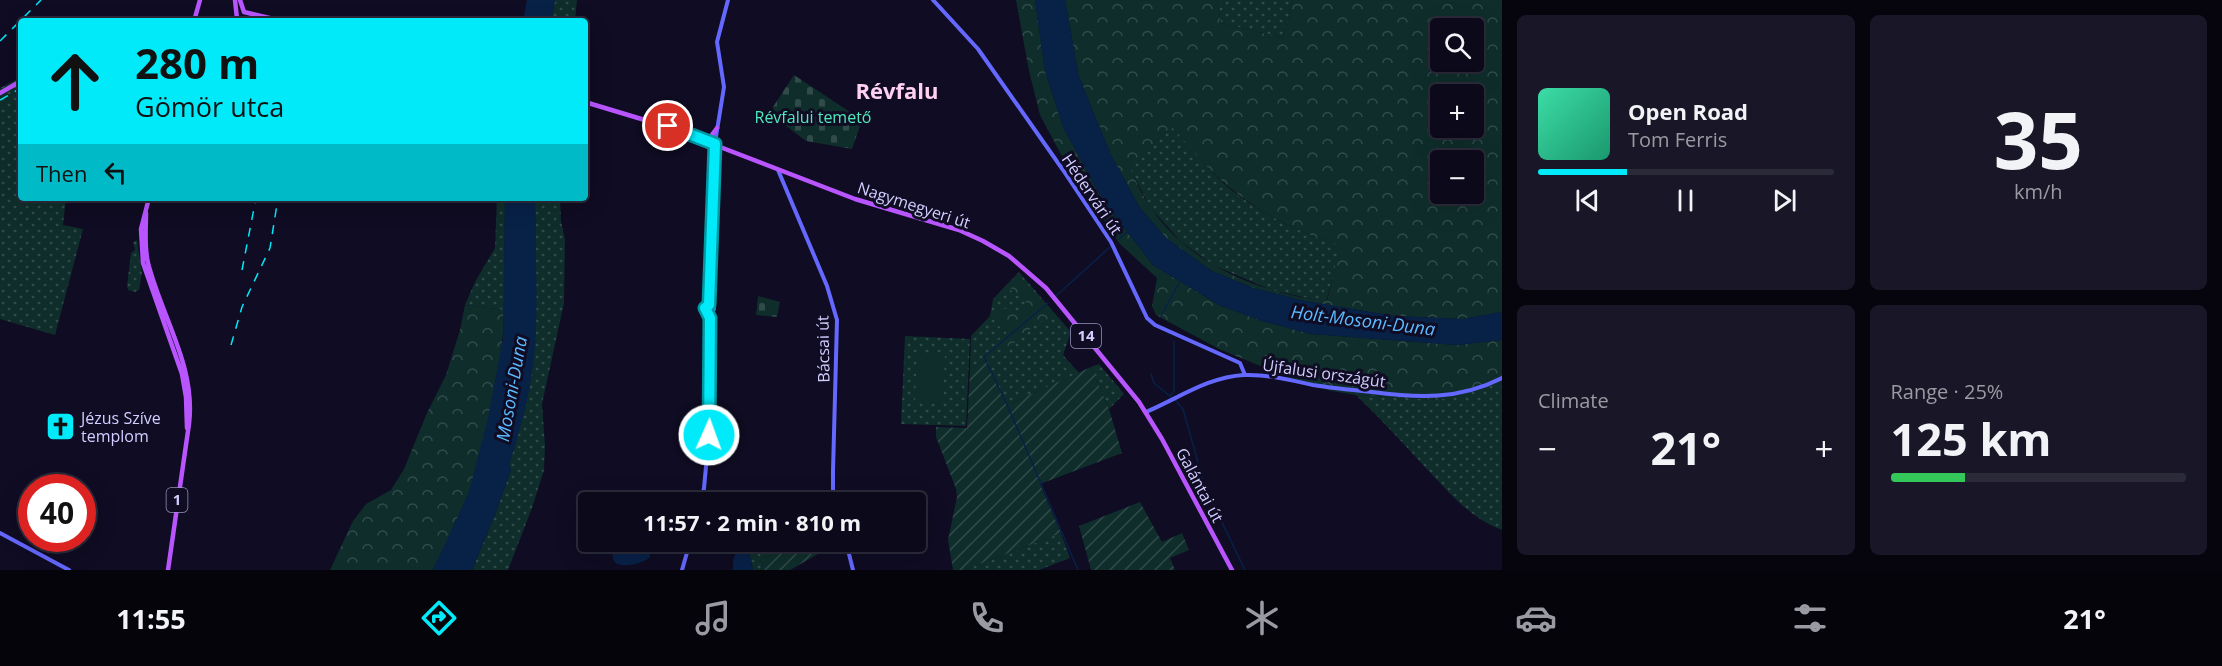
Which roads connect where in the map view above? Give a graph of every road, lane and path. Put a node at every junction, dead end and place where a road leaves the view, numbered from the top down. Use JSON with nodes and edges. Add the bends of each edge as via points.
{"nodes":[{"id":1,"x":200,"y":0,"type":"edge"},
{"id":2,"x":235,"y":0,"type":"edge"},
{"id":3,"x":240,"y":0,"type":"edge"},
{"id":4,"x":728,"y":0,"type":"edge"},
{"id":5,"x":933,"y":0,"type":"edge"},
{"id":6,"x":250,"y":13,"type":"junction"},
{"id":7,"x":195,"y":18,"type":"edge"},
{"id":8,"x":236,"y":18,"type":"edge"},
{"id":9,"x":238,"y":18,"type":"edge"},
{"id":10,"x":256,"y":18,"type":"edge"},
{"id":11,"x":270,"y":18,"type":"edge"},
{"id":12,"x":18,"y":83,"type":"edge"},
{"id":13,"x":0,"y":93,"type":"edge"},
{"id":14,"x":588,"y":103,"type":"edge"},
{"id":15,"x":717,"y":128,"type":"junction"},
{"id":16,"x":701,"y":139,"type":"junction"},
{"id":17,"x":715,"y":144,"type":"junction"},
{"id":18,"x":714,"y":160,"type":"junction"},
{"id":19,"x":778,"y":169,"type":"junction"},
{"id":20,"x":148,"y":201,"type":"edge"},
{"id":21,"x":1245,"y":375,"type":"junction"},
{"id":22,"x":1502,"y":378,"type":"edge"},
{"id":23,"x":1146,"y":412,"type":"junction"},
{"id":24,"x":703,"y":492,"type":"edge"},
{"id":25,"x":833,"y":492,"type":"edge"},
{"id":26,"x":0,"y":533,"type":"edge"},
{"id":27,"x":687,"y":552,"type":"edge"},
{"id":28,"x":848,"y":552,"type":"edge"},
{"id":29,"x":69,"y":570,"type":"edge"},
{"id":30,"x":168,"y":570,"type":"edge"},
{"id":31,"x":682,"y":570,"type":"edge"},
{"id":32,"x":853,"y":570,"type":"edge"},
{"id":33,"x":1232,"y":570,"type":"edge"}],
"edges":[{"from":1,"to":7,"type":"main road"},
{"from":2,"to":8,"type":"main road"},
{"from":3,"to":6,"type":"main road","via":[[242,9]]},
{"from":4,"to":15,"type":"street","via":[[717,42],[724,82]]},
{"from":5,"to":21,"type":"street","name":"Hédervári út","via":[[978,49],[1063,170],[1111,242],[1147,318],[1240,363]]},
{"from":6,"to":9,"type":"main road"},
{"from":6,"to":10,"type":"main road"},
{"from":6,"to":11,"type":"main road"},
{"from":12,"to":13,"type":"main road"},
{"from":14,"to":16,"type":"main road","name":"Nagymegyeri út","number":"14"},
{"from":15,"to":16,"type":"main road","via":[[710,137]]},
{"from":15,"to":17,"type":"street"},
{"from":16,"to":17,"type":"main road","name":"Nagymegyeri út","number":"14"},
{"from":16,"to":18,"type":"main road"},
{"from":17,"to":18,"type":"street"},
{"from":17,"to":19,"type":"main road","name":"Nagymegyeri út","number":"14"},
{"from":18,"to":24,"type":"street","via":[[709,305],[705,310],[710,314],[709,433]]},
{"from":19,"to":23,"type":"main road","name":"Nagymegyeri út","number":"14","via":[[871,204],[959,230],[1005,253],[1053,296]]},
{"from":19,"to":25,"type":"street","name":"Bácsai út","via":[[837,320]]},
{"from":20,"to":30,"type":"main road","number":"1","via":[[145,244],[148,262],[189,381],[191,411]]},
{"from":21,"to":22,"type":"street","name":"Újfalusi országút","via":[[1433,397],[1468,392]]},
{"from":21,"to":23,"type":"street","name":"Újfalusi országút","via":[[1216,380]]},
{"from":23,"to":33,"type":"main road","name":"Galántai út","number":"14"},
{"from":26,"to":29,"type":"street"},
{"from":27,"to":31,"type":"street"},
{"from":28,"to":32,"type":"street"}]}
